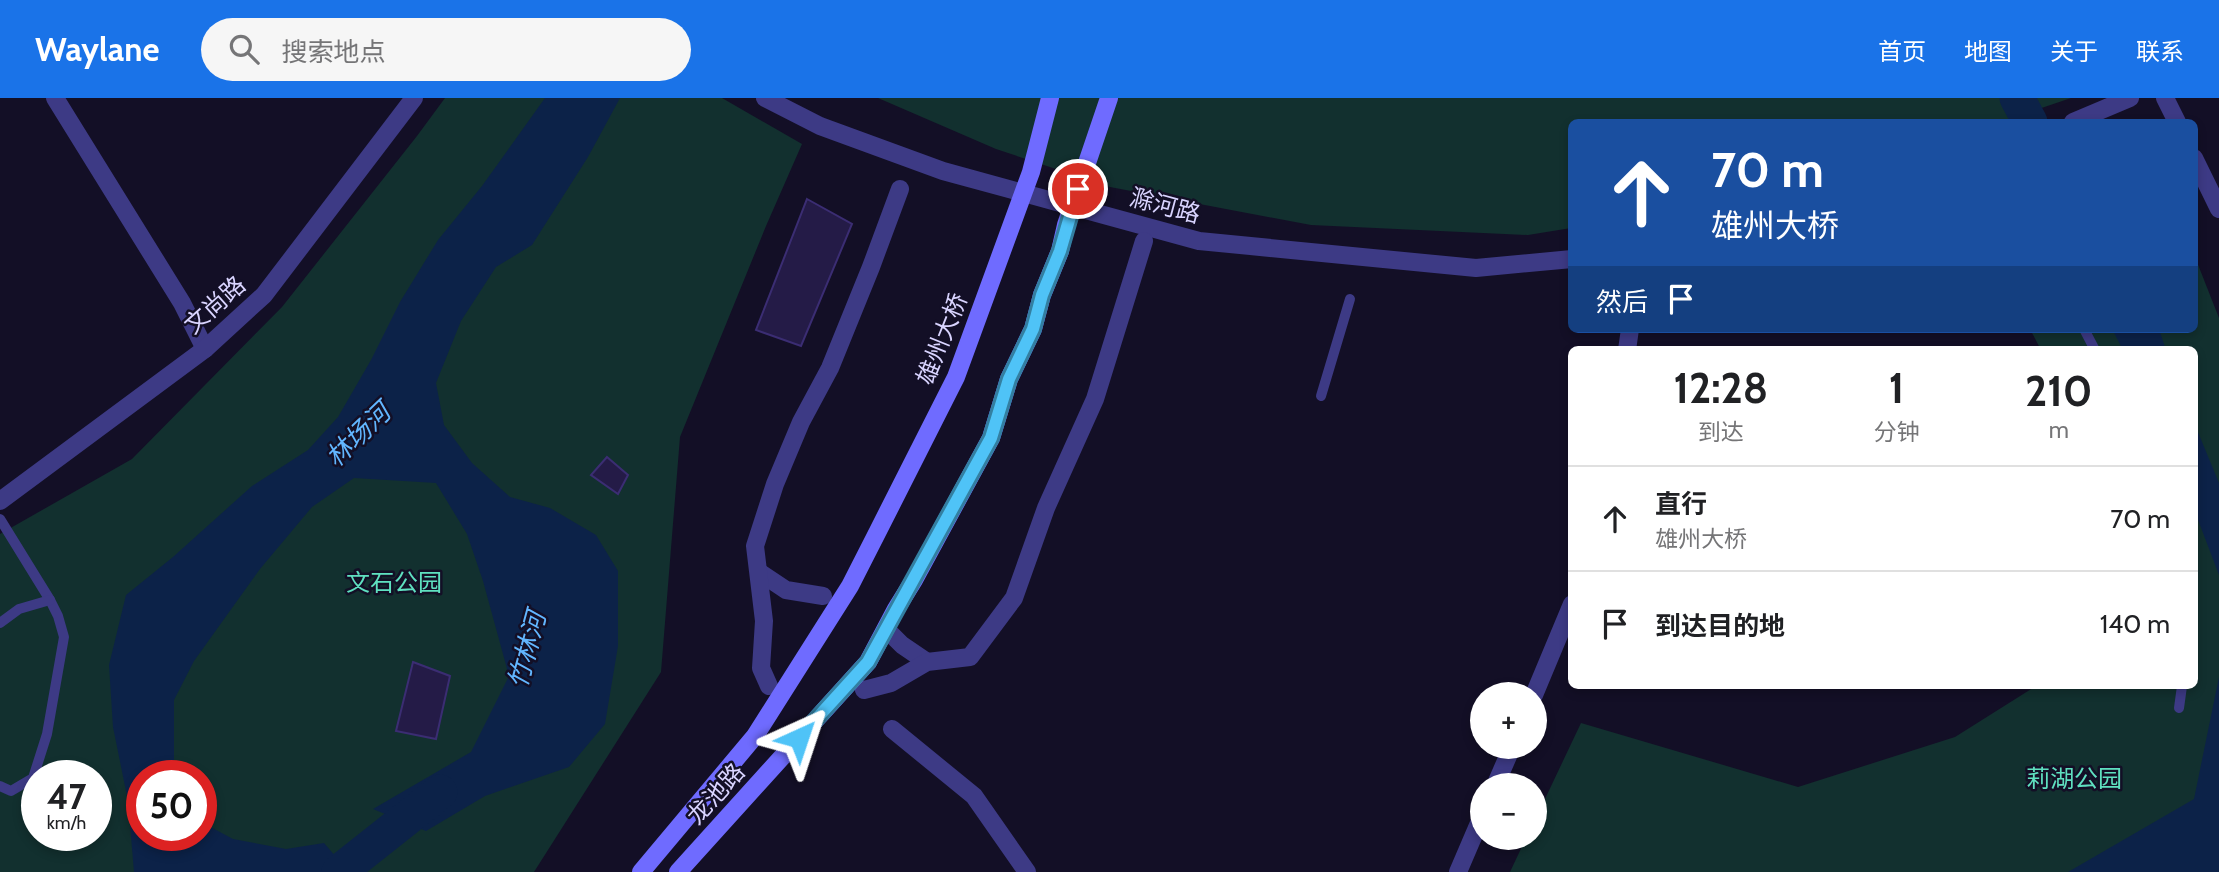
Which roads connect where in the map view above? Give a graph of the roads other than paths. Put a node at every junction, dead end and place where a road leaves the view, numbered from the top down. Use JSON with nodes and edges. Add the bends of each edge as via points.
{"nodes":[{"id":1,"x":55,"y":98,"type":"edge"},
{"id":2,"x":414,"y":98,"type":"edge"},
{"id":3,"x":765,"y":98,"type":"edge"},
{"id":4,"x":1050,"y":98,"type":"edge"},
{"id":5,"x":1109,"y":98,"type":"edge"},
{"id":6,"x":2165,"y":98,"type":"edge"},
{"id":7,"x":2122,"y":101,"type":"edge"},
{"id":8,"x":2080,"y":119,"type":"edge"},
{"id":9,"x":2176,"y":119,"type":"edge"},
{"id":10,"x":2198,"y":166,"type":"edge"},
{"id":11,"x":900,"y":189,"type":"dead end"},
{"id":12,"x":2219,"y":209,"type":"edge"},
{"id":13,"x":1144,"y":241,"type":"dead end"},
{"id":14,"x":1568,"y":258,"type":"edge"},
{"id":15,"x":1350,"y":299,"type":"dead end"},
{"id":16,"x":205,"y":349,"type":"junction"},
{"id":17,"x":1321,"y":396,"type":"dead end"},
{"id":18,"x":0,"y":501,"type":"edge"},
{"id":19,"x":0,"y":519,"type":"edge"},
{"id":20,"x":759,"y":572,"type":"junction"},
{"id":21,"x":850,"y":586,"type":"joint"},
{"id":22,"x":823,"y":596,"type":"dead end"},
{"id":23,"x":50,"y":600,"type":"junction"},
{"id":24,"x":1568,"y":614,"type":"edge"},
{"id":25,"x":0,"y":623,"type":"edge"},
{"id":26,"x":890,"y":633,"type":"dead end"},
{"id":27,"x":927,"y":662,"type":"junction"},
{"id":28,"x":1539,"y":682,"type":"edge"},
{"id":29,"x":769,"y":686,"type":"dead end"},
{"id":30,"x":2182,"y":689,"type":"edge"},
{"id":31,"x":864,"y":690,"type":"dead end"},
{"id":32,"x":2179,"y":708,"type":"dead end"},
{"id":33,"x":892,"y":729,"type":"dead end"},
{"id":34,"x":0,"y":786,"type":"edge"},
{"id":35,"x":1470,"y":844,"type":"edge"},
{"id":36,"x":641,"y":872,"type":"edge"},
{"id":37,"x":678,"y":872,"type":"edge"},
{"id":38,"x":1027,"y":872,"type":"edge"},
{"id":39,"x":1458,"y":872,"type":"edge"}],
"edges":[{"from":1,"to":16,"type":"street","via":[[182,303]]},
{"from":2,"to":16,"type":"street","name":"文尚路","via":[[264,295]]},
{"from":3,"to":14,"type":"street","name":"滁河路","via":[[820,126],[943,171],[1199,241],[1476,268]]},
{"from":4,"to":21,"type":"main road","name":"雄州大桥","via":[[1031,172],[956,377]]},
{"from":5,"to":37,"type":"main road","name":"龙池路","via":[[1033,329],[1009,379],[991,438],[914,580],[868,662]]},
{"from":6,"to":9,"type":"street"},
{"from":7,"to":8,"type":"street"},
{"from":10,"to":12,"type":"street"},
{"from":11,"to":20,"type":"street","via":[[830,368],[775,484],[755,546]]},
{"from":13,"to":27,"type":"street","via":[[1095,399],[1046,508],[1014,598],[970,657]]},
{"from":15,"to":17,"type":"lane"},
{"from":16,"to":18,"type":"street","name":"文尚路"},
{"from":19,"to":23,"type":"lane"},
{"from":20,"to":22,"type":"street","via":[[786,590]]},
{"from":20,"to":29,"type":"street","via":[[764,621],[761,668]]},
{"from":21,"to":36,"type":"main road","name":"龙池路","via":[[755,736]]},
{"from":23,"to":25,"type":"lane","via":[[19,609]]},
{"from":23,"to":34,"type":"lane","via":[[64,637],[47,734],[33,778],[11,791]]},
{"from":24,"to":28,"type":"street"},
{"from":26,"to":27,"type":"street"},
{"from":27,"to":31,"type":"street","via":[[891,683]]},
{"from":30,"to":32,"type":"lane"},
{"from":33,"to":38,"type":"street","via":[[974,796]]},
{"from":35,"to":39,"type":"street"}]}
